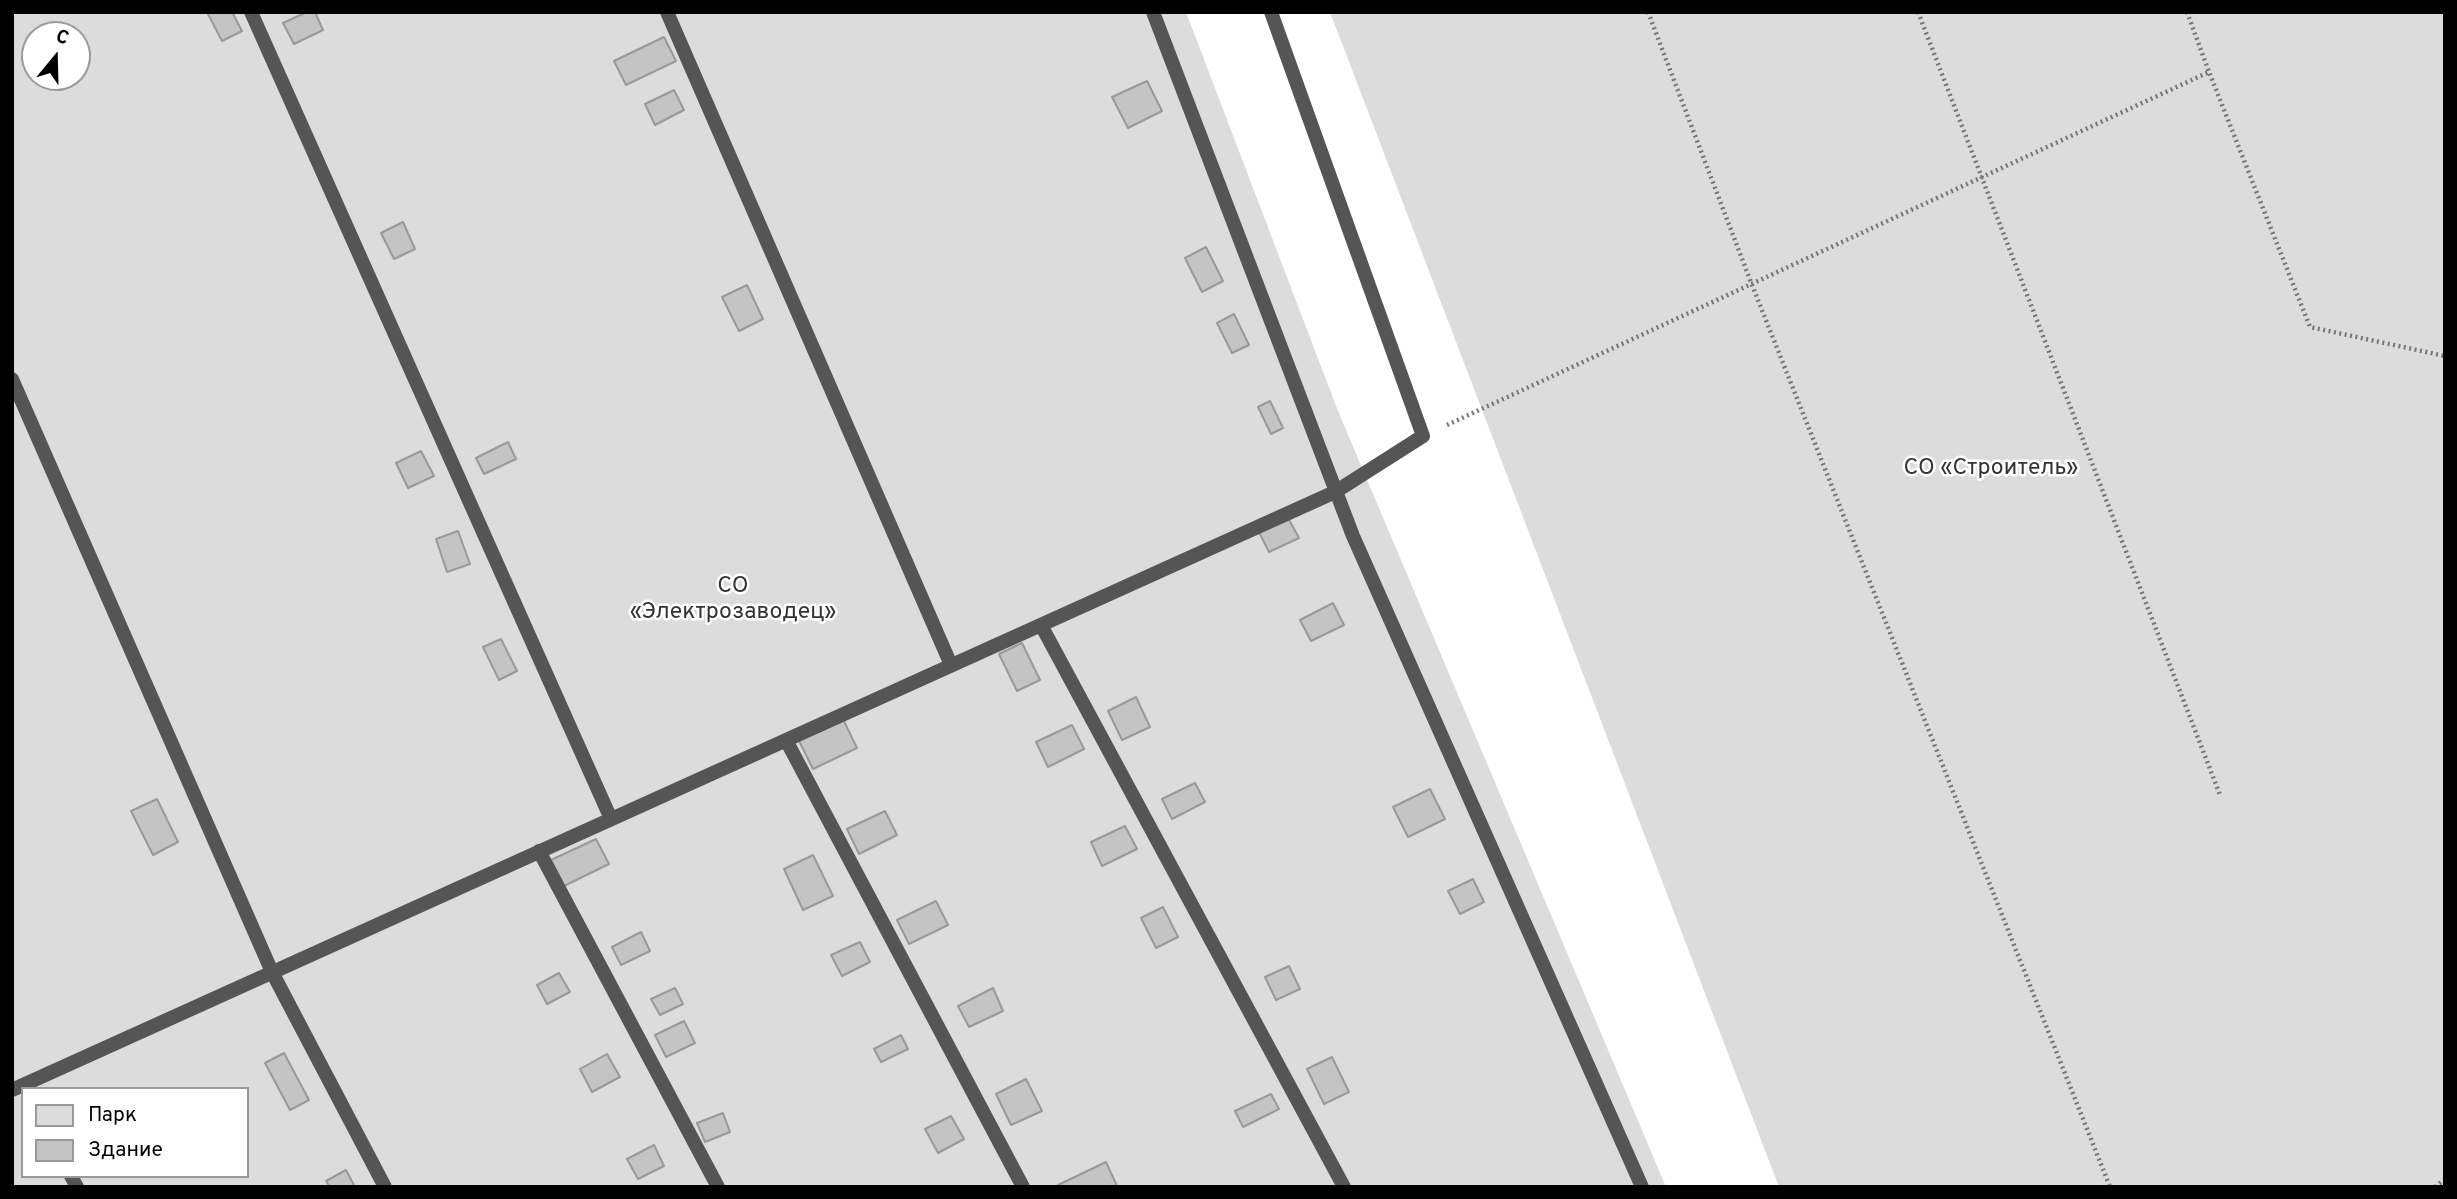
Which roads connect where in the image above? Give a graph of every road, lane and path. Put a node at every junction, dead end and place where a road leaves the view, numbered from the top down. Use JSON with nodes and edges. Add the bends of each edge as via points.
{"nodes":[{"id":1,"x":251,"y":12,"type":"edge"},
{"id":2,"x":667,"y":12,"type":"edge"},
{"id":3,"x":1153,"y":12,"type":"edge"},
{"id":4,"x":1271,"y":12,"type":"edge"},
{"id":5,"x":1648,"y":12,"type":"edge"},
{"id":6,"x":1918,"y":12,"type":"edge"},
{"id":7,"x":2187,"y":12,"type":"edge"},
{"id":8,"x":2209,"y":72,"type":"junction"},
{"id":9,"x":1982,"y":178,"type":"junction"},
{"id":10,"x":1752,"y":285,"type":"junction"},
{"id":11,"x":2445,"y":356,"type":"edge"},
{"id":12,"x":12,"y":379,"type":"edge"},
{"id":13,"x":1423,"y":436,"type":"junction"},
{"id":14,"x":1335,"y":492,"type":"junction"},
{"id":15,"x":1041,"y":625,"type":"junction"},
{"id":16,"x":951,"y":665,"type":"junction"},
{"id":17,"x":786,"y":740,"type":"junction"},
{"id":18,"x":2220,"y":794,"type":"dead end"},
{"id":19,"x":611,"y":819,"type":"junction"},
{"id":20,"x":539,"y":851,"type":"junction"},
{"id":21,"x":272,"y":972,"type":"junction"},
{"id":22,"x":22,"y":1087,"type":"edge"},
{"id":23,"x":2445,"y":1179,"type":"edge"},
{"id":24,"x":385,"y":1187,"type":"edge"},
{"id":25,"x":718,"y":1187,"type":"edge"},
{"id":26,"x":1023,"y":1187,"type":"edge"},
{"id":27,"x":1344,"y":1187,"type":"edge"},
{"id":28,"x":1642,"y":1187,"type":"edge"},
{"id":29,"x":2110,"y":1187,"type":"edge"},
{"id":30,"x":2435,"y":1187,"type":"edge"}],
"edges":[{"from":1,"to":19,"type":"lane"},
{"from":2,"to":16,"type":"lane"},
{"from":3,"to":14,"type":"lane"},
{"from":4,"to":13,"type":"lane"},
{"from":5,"to":10,"type":"path"},
{"from":6,"to":9,"type":"path"},
{"from":7,"to":8,"type":"path"},
{"from":8,"to":9,"type":"path"},
{"from":8,"to":11,"type":"path","via":[[2310,327]]},
{"from":9,"to":10,"type":"path"},
{"from":9,"to":18,"type":"path"},
{"from":10,"to":13,"type":"path"},
{"from":10,"to":29,"type":"path"},
{"from":12,"to":21,"type":"lane"},
{"from":13,"to":14,"type":"lane"},
{"from":14,"to":15,"type":"lane"},
{"from":14,"to":28,"type":"lane"},
{"from":15,"to":16,"type":"lane"},
{"from":15,"to":27,"type":"lane"},
{"from":16,"to":17,"type":"lane"},
{"from":17,"to":19,"type":"lane"},
{"from":17,"to":26,"type":"lane"},
{"from":19,"to":20,"type":"lane"},
{"from":20,"to":21,"type":"lane"},
{"from":20,"to":25,"type":"lane"},
{"from":21,"to":22,"type":"lane"},
{"from":21,"to":24,"type":"lane"},
{"from":23,"to":30,"type":"path"}]}
